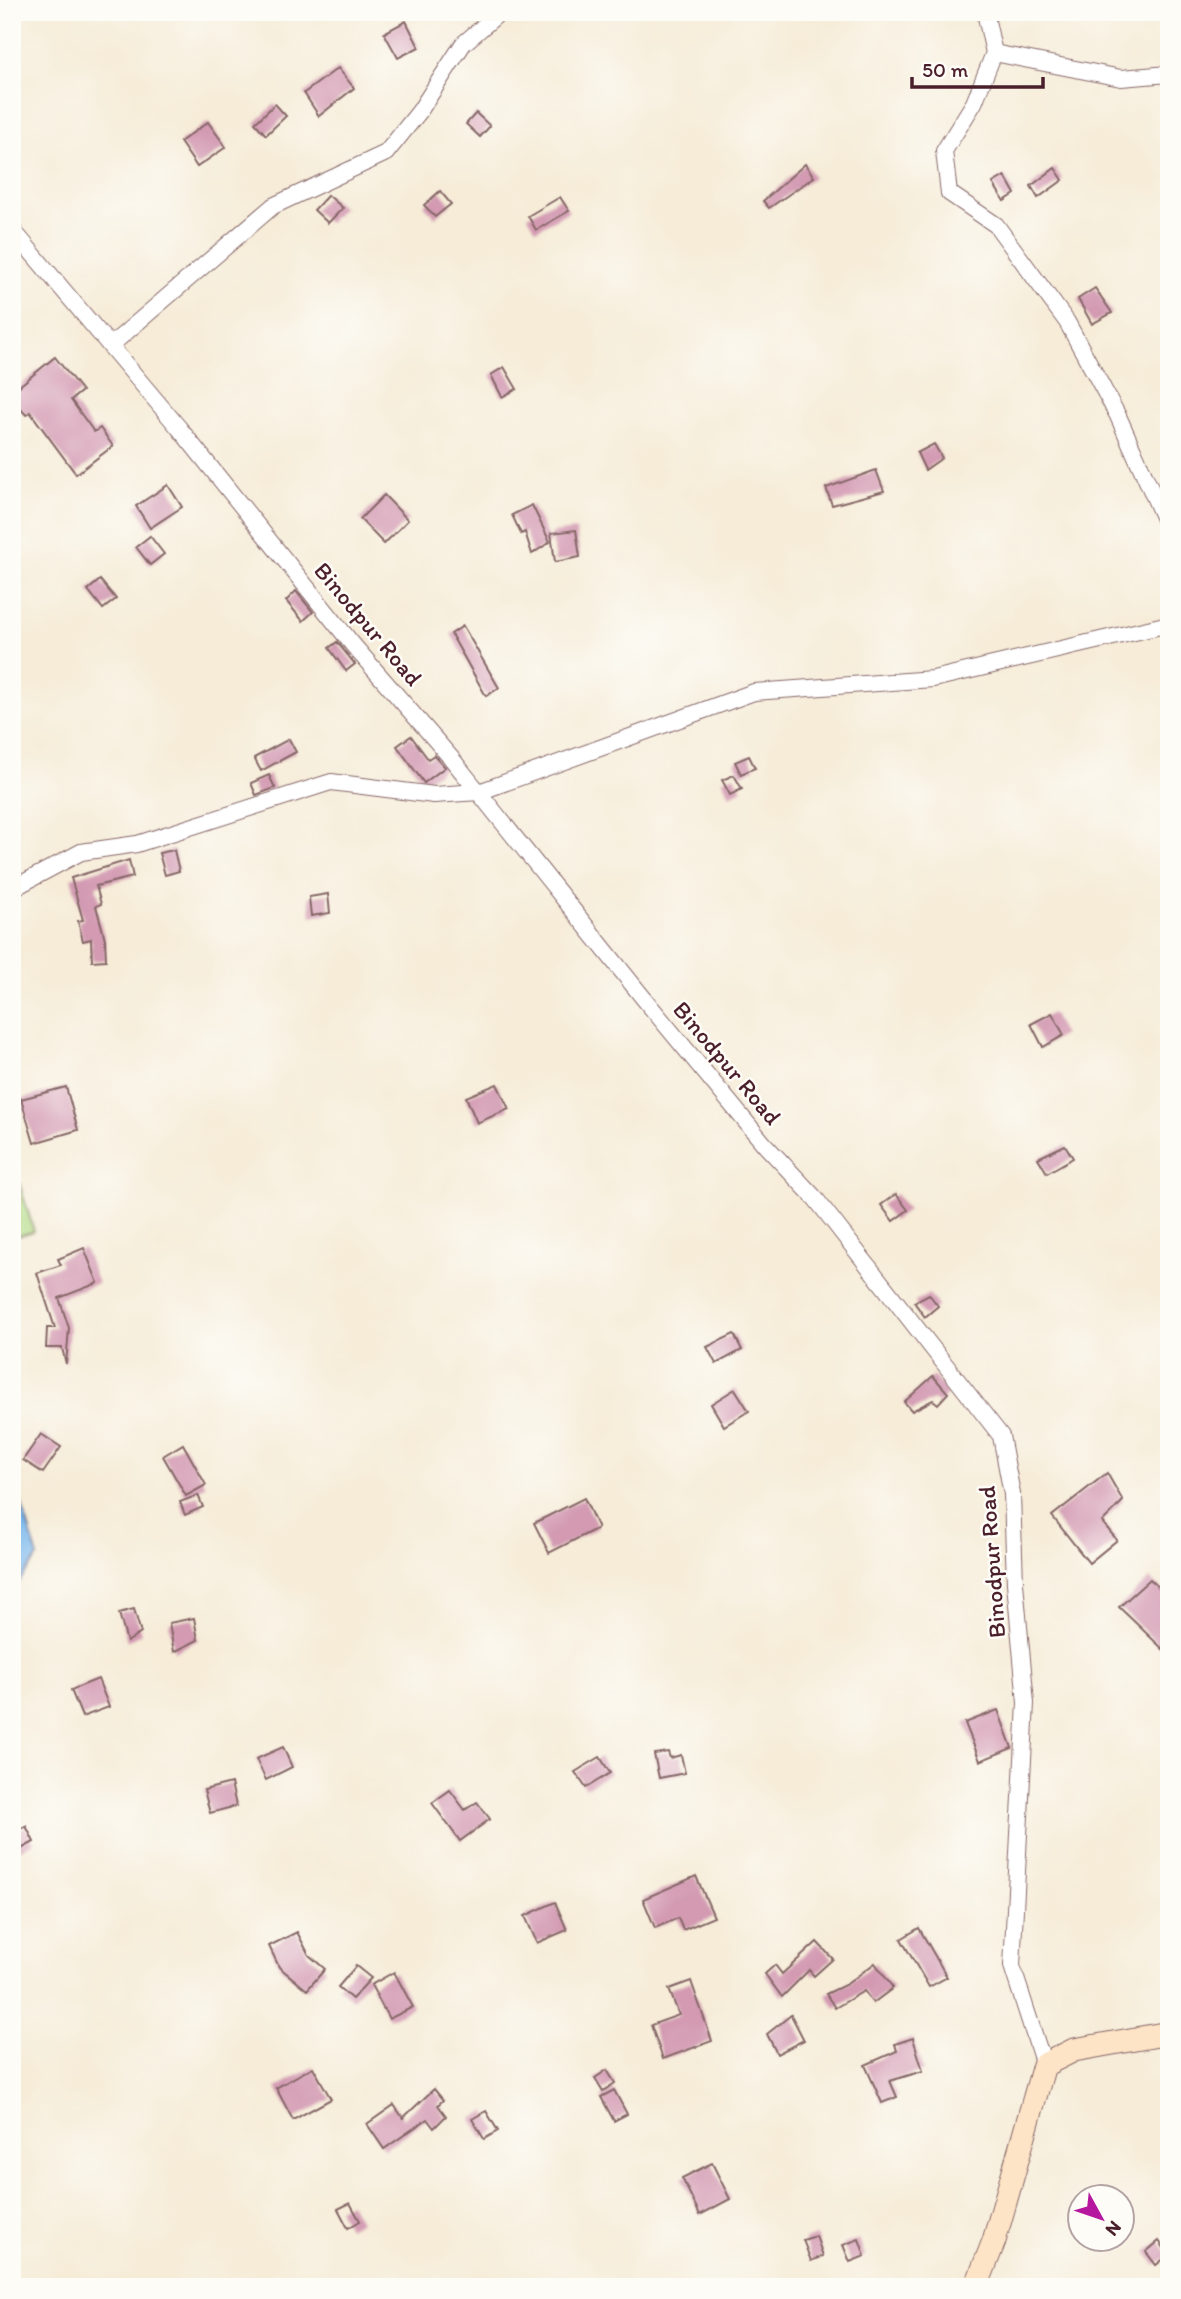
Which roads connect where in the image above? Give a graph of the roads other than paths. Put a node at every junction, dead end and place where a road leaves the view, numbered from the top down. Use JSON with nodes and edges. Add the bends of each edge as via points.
{"nodes":[{"id":1,"x":500,"y":12,"type":"edge"},
{"id":2,"x":985,"y":12,"type":"edge"},
{"id":3,"x":994,"y":53,"type":"junction"},
{"id":4,"x":1169,"y":74,"type":"edge"},
{"id":5,"x":12,"y":229,"type":"edge"},
{"id":6,"x":110,"y":346,"type":"junction"},
{"id":7,"x":1169,"y":530,"type":"edge"},
{"id":8,"x":1169,"y":624,"type":"edge"},
{"id":9,"x":479,"y":792,"type":"junction"},
{"id":10,"x":12,"y":889,"type":"edge"},
{"id":11,"x":1169,"y":2033,"type":"edge"},
{"id":12,"x":1044,"y":2065,"type":"junction"},
{"id":13,"x":976,"y":2287,"type":"edge"}],
"edges":[{"from":1,"to":6,"type":"street","via":[[463,44],[386,153],[273,206]]},
{"from":2,"to":3,"type":"street"},
{"from":3,"to":4,"type":"street","via":[[1121,78]]},
{"from":3,"to":7,"type":"street","via":[[974,103],[944,151],[949,193],[996,225],[1066,322],[1118,416]]},
{"from":5,"to":6,"type":"street","name":"Binodpur Road"},
{"from":6,"to":9,"type":"street","name":"Binodpur Road"},
{"from":8,"to":9,"type":"street","via":[[933,679],[754,692]]},
{"from":9,"to":10,"type":"street","via":[[434,795],[331,782],[137,844],[81,852]]},
{"from":9,"to":12,"type":"street","name":"Binodpur Road","via":[[765,1145],[815,1198],[1001,1436],[1012,1494],[1026,1703],[1012,1966]]},
{"from":11,"to":12,"type":"main road","via":[[1074,2050]]},
{"from":12,"to":13,"type":"main road","via":[[994,2241]]}]}
